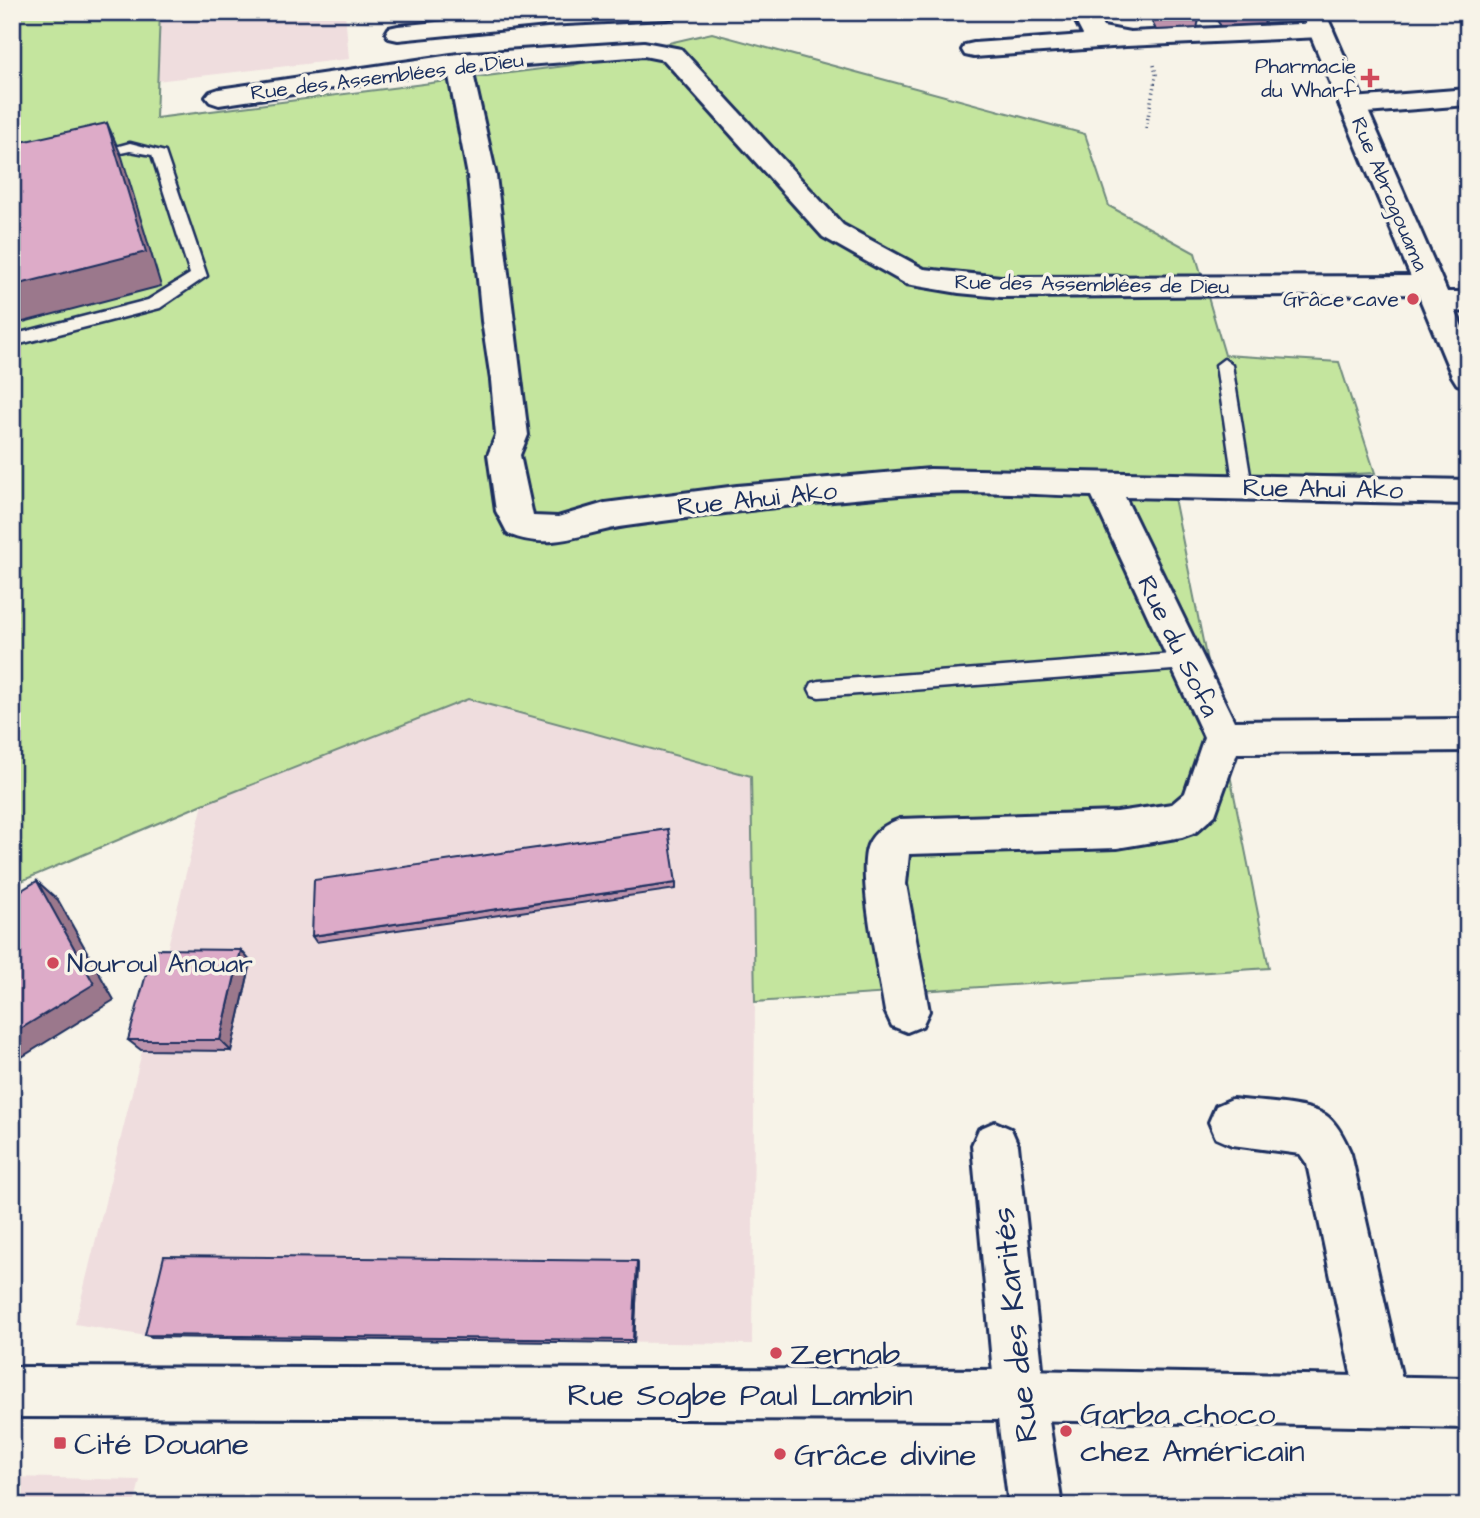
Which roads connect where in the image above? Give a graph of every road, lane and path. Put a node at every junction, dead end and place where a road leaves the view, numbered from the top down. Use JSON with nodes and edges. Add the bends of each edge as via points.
{"nodes":[{"id":1,"x":666,"y":12,"type":"edge"},
{"id":2,"x":1083,"y":12,"type":"edge"},
{"id":3,"x":1317,"y":21,"type":"edge"},
{"id":4,"x":395,"y":23,"type":"edge"},
{"id":5,"x":1130,"y":39,"type":"junction"},
{"id":6,"x":974,"y":50,"type":"dead end"},
{"id":7,"x":458,"y":62,"type":"junction"},
{"id":8,"x":411,"y":69,"type":"junction"},
{"id":9,"x":219,"y":97,"type":"dead end"},
{"id":10,"x":1468,"y":97,"type":"edge"},
{"id":11,"x":1353,"y":106,"type":"junction"},
{"id":12,"x":1146,"y":128,"type":"dead end"},
{"id":13,"x":78,"y":159,"type":"edge"},
{"id":14,"x":1433,"y":293,"type":"junction"},
{"id":15,"x":1468,"y":302,"type":"edge"},
{"id":16,"x":12,"y":341,"type":"edge"},
{"id":17,"x":1224,"y":365,"type":"dead end"},
{"id":18,"x":1468,"y":376,"type":"edge"},
{"id":19,"x":1102,"y":485,"type":"junction"},
{"id":20,"x":1243,"y":487,"type":"junction"},
{"id":21,"x":1468,"y":492,"type":"edge"},
{"id":22,"x":1186,"y":661,"type":"junction"},
{"id":23,"x":819,"y":689,"type":"dead end"},
{"id":24,"x":1468,"y":735,"type":"edge"},
{"id":25,"x":1223,"y":737,"type":"junction"},
{"id":26,"x":907,"y":1010,"type":"dead end"},
{"id":27,"x":1232,"y":1122,"type":"dead end"},
{"id":28,"x":995,"y":1145,"type":"dead end"},
{"id":29,"x":12,"y":1392,"type":"edge"},
{"id":30,"x":1020,"y":1395,"type":"junction"},
{"id":31,"x":1382,"y":1401,"type":"junction"},
{"id":32,"x":1468,"y":1403,"type":"edge"},
{"id":33,"x":1036,"y":1506,"type":"edge"}],
"edges":[{"from":1,"to":4,"type":"street"},
{"from":2,"to":5,"type":"street","via":[[1094,33]]},
{"from":3,"to":5,"type":"street"},
{"from":3,"to":11,"type":"street","name":"Rue Abrogouama"},
{"from":4,"to":8,"type":"street"},
{"from":5,"to":6,"type":"street"},
{"from":5,"to":12,"type":"path","via":[[1155,67]]},
{"from":7,"to":8,"type":"street","name":"Rue des Assemblées de Dieu"},
{"from":7,"to":14,"type":"street","name":"Rue des Assemblées de Dieu","via":[[644,49],[672,54],[833,231],[916,276],[1001,287]]},
{"from":7,"to":19,"type":"street","name":"Rue Ahui Ako","via":[[482,176],[512,435],[505,455],[513,511],[520,525],[558,530],[605,516],[737,498],[930,481]]},
{"from":8,"to":9,"type":"street","name":"Rue des Assemblées de Dieu"},
{"from":10,"to":11,"type":"street"},
{"from":11,"to":14,"type":"street","name":"Rue Abrogouama"},
{"from":13,"to":16,"type":"lane","via":[[130,147],[158,152],[199,276],[154,304]]},
{"from":14,"to":15,"type":"street","name":"Rue des Assemblées de Dieu"},
{"from":14,"to":18,"type":"street","name":"Rue Abrogouama"},
{"from":17,"to":20,"type":"lane"},
{"from":19,"to":20,"type":"street","name":"Rue Ahui Ako"},
{"from":19,"to":22,"type":"street","name":"Rue du Sofa"},
{"from":20,"to":21,"type":"street","name":"Rue Ahui Ako"},
{"from":22,"to":23,"type":"lane"},
{"from":22,"to":25,"type":"street","name":"Rue du Sofa"},
{"from":24,"to":25,"type":"street","name":"Rue du Sofa"},
{"from":25,"to":26,"type":"street","via":[[1201,803],[1182,820],[1117,830],[900,837],[886,849],[886,884]]},
{"from":27,"to":31,"type":"street","via":[[1312,1133],[1328,1154]]},
{"from":28,"to":30,"type":"street","name":"Rue des Karités"},
{"from":29,"to":30,"type":"street","name":"Rue Sogbe Paul Lambin"},
{"from":30,"to":31,"type":"street","name":"Rue Sogbe Paul Lambin"},
{"from":30,"to":33,"type":"street","name":"Rue des Karités"},
{"from":31,"to":32,"type":"street","name":"Rue Sogbe Paul Lambin"}]}
